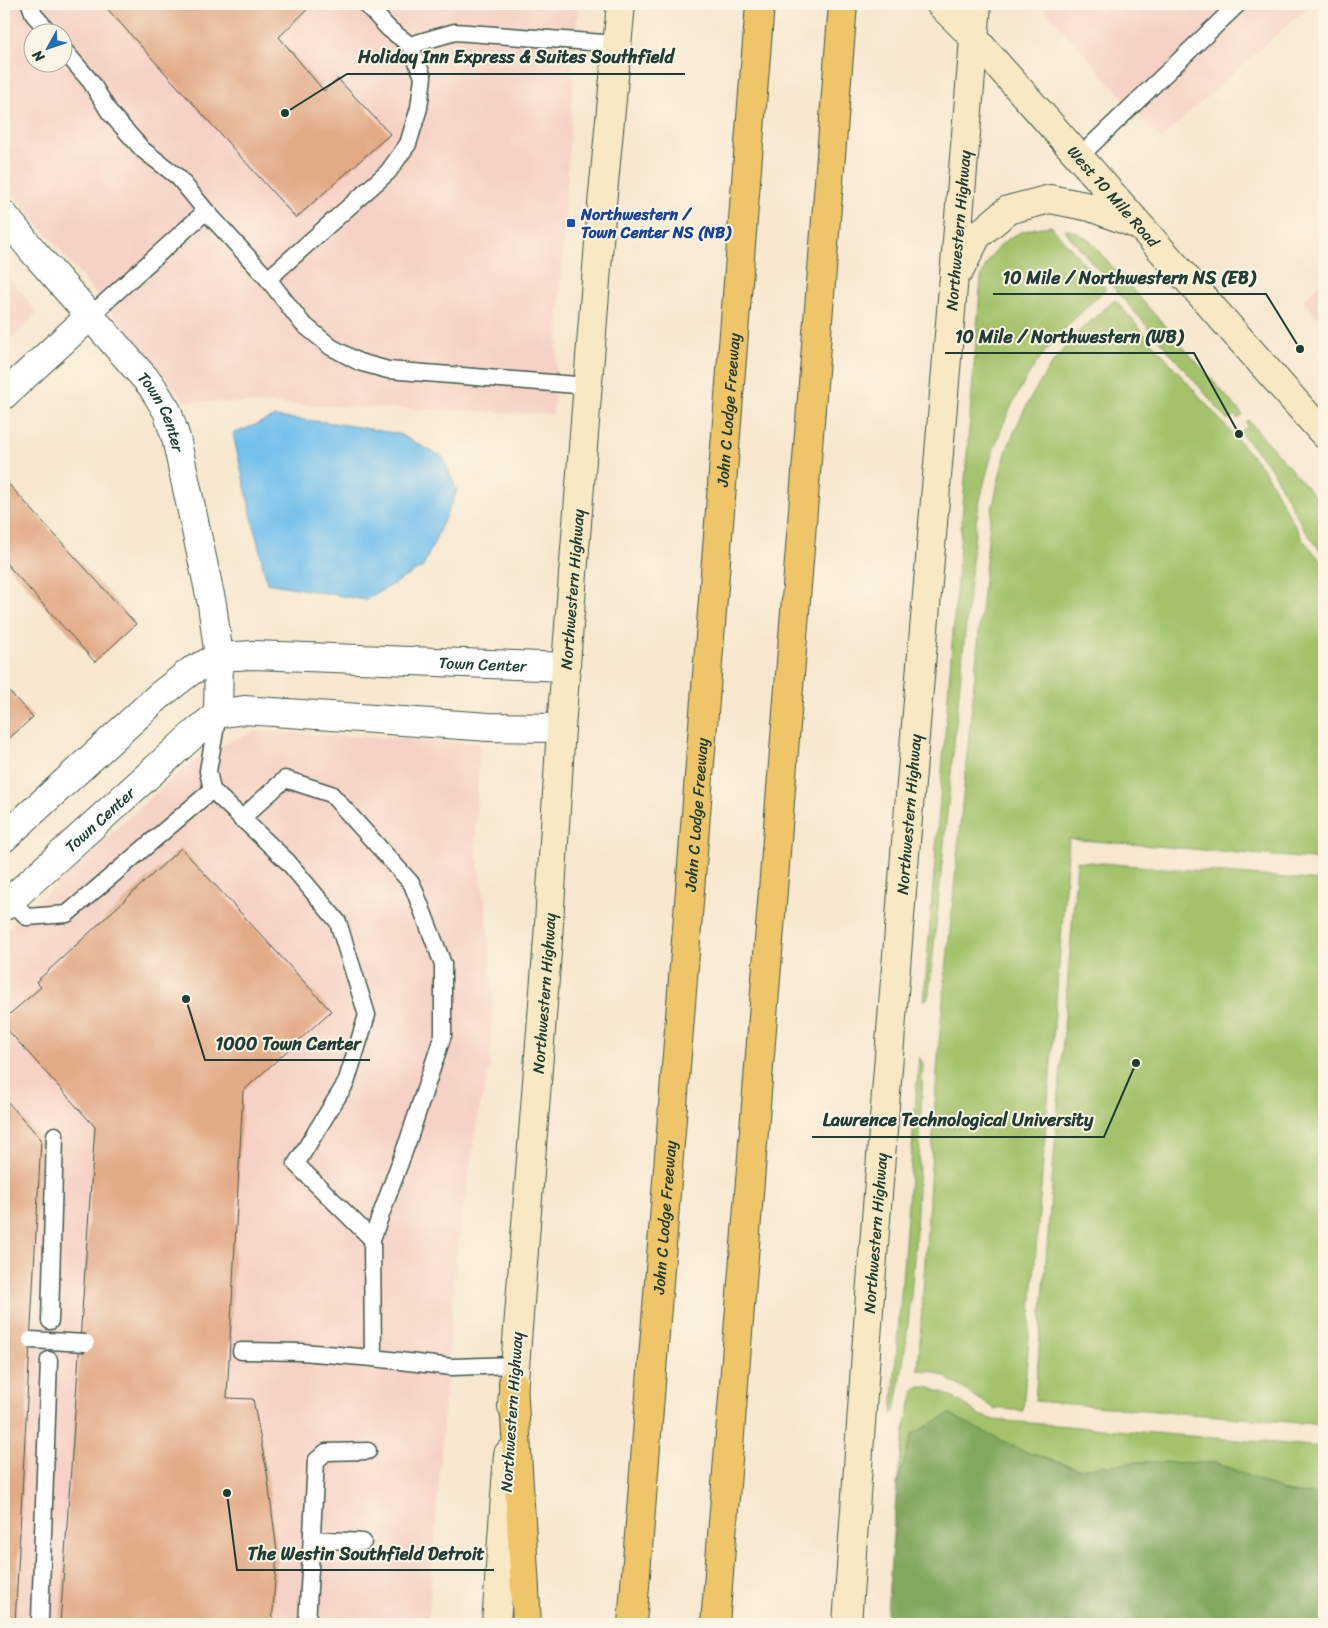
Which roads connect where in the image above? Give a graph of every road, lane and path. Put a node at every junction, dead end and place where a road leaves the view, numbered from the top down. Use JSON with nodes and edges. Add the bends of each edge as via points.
{"nodes":[{"id":1,"x":30,"y":4,"type":"edge"},
{"id":2,"x":366,"y":4,"type":"edge"},
{"id":3,"x":621,"y":4,"type":"edge"},
{"id":4,"x":760,"y":4,"type":"edge"},
{"id":5,"x":843,"y":4,"type":"edge"},
{"id":6,"x":940,"y":4,"type":"edge"},
{"id":7,"x":977,"y":4,"type":"edge"},
{"id":8,"x":1238,"y":4,"type":"edge"},
{"id":9,"x":40,"y":22,"type":"edge"},
{"id":10,"x":974,"y":38,"type":"junction"},
{"id":11,"x":410,"y":44,"type":"junction"},
{"id":12,"x":618,"y":44,"type":"junction"},
{"id":13,"x":72,"y":59,"type":"edge"},
{"id":14,"x":1079,"y":157,"type":"junction"},
{"id":15,"x":206,"y":211,"type":"junction"},
{"id":16,"x":4,"y":215,"type":"edge"},
{"id":17,"x":1140,"y":226,"type":"junction"},
{"id":18,"x":268,"y":279,"type":"junction"},
{"id":19,"x":953,"y":285,"type":"junction"},
{"id":20,"x":90,"y":316,"type":"junction"},
{"id":21,"x":589,"y":386,"type":"junction"},
{"id":22,"x":4,"y":395,"type":"edge"},
{"id":23,"x":1321,"y":424,"type":"edge"},
{"id":24,"x":219,"y":657,"type":"junction"},
{"id":25,"x":566,"y":667,"type":"junction"},
{"id":26,"x":218,"y":714,"type":"junction"},
{"id":27,"x":561,"y":728,"type":"junction"},
{"id":28,"x":212,"y":790,"type":"junction"},
{"id":29,"x":241,"y":819,"type":"junction"},
{"id":30,"x":4,"y":838,"type":"edge"},
{"id":31,"x":7,"y":903,"type":"edge"},
{"id":32,"x":55,"y":1135,"type":"dead end"},
{"id":33,"x":372,"y":1239,"type":"junction"},
{"id":34,"x":50,"y":1321,"type":"dead end"},
{"id":35,"x":31,"y":1340,"type":"dead end"},
{"id":36,"x":86,"y":1343,"type":"dead end"},
{"id":37,"x":241,"y":1351,"type":"dead end"},
{"id":38,"x":374,"y":1358,"type":"junction"},
{"id":39,"x":49,"y":1360,"type":"dead end"},
{"id":40,"x":514,"y":1374,"type":"junction"},
{"id":41,"x":368,"y":1451,"type":"dead end"},
{"id":42,"x":312,"y":1539,"type":"junction"},
{"id":43,"x":363,"y":1542,"type":"dead end"},
{"id":44,"x":40,"y":1619,"type":"dead end"},
{"id":45,"x":307,"y":1624,"type":"edge"},
{"id":46,"x":496,"y":1624,"type":"edge"},
{"id":47,"x":527,"y":1624,"type":"edge"},
{"id":48,"x":632,"y":1624,"type":"edge"},
{"id":49,"x":715,"y":1624,"type":"edge"},
{"id":50,"x":847,"y":1624,"type":"edge"}],
"edges":[{"from":1,"to":9,"type":"lane"},
{"from":2,"to":11,"type":"lane","via":[[389,29]]},
{"from":3,"to":12,"type":"main road","name":"Northwestern Highway"},
{"from":4,"to":48,"type":"highway","name":"John C Lodge Freeway"},
{"from":5,"to":49,"type":"highway"},
{"from":6,"to":10,"type":"main road","name":"West 10 Mile Road"},
{"from":7,"to":10,"type":"main road","name":"Northwestern Highway"},
{"from":8,"to":14,"type":"lane"},
{"from":10,"to":14,"type":"main road","name":"West 10 Mile Road"},
{"from":10,"to":19,"type":"main road","name":"Northwestern Highway"},
{"from":11,"to":12,"type":"lane","via":[[455,32]]},
{"from":11,"to":18,"type":"lane","via":[[423,77],[419,108],[408,144],[388,172]]},
{"from":12,"to":21,"type":"main road","name":"Northwestern Highway"},
{"from":13,"to":15,"type":"lane","via":[[92,82],[110,113],[143,150],[178,176]]},
{"from":14,"to":17,"type":"main road","name":"West 10 Mile Road"},
{"from":15,"to":18,"type":"lane"},
{"from":15,"to":20,"type":"lane"},
{"from":16,"to":20,"type":"street","name":"Town Center"},
{"from":17,"to":19,"type":"main road","via":[[1090,208],[1050,199],[1008,210],[977,236]]},
{"from":17,"to":23,"type":"main road","name":"West 10 Mile Road"},
{"from":18,"to":21,"type":"lane","via":[[302,324],[331,347],[359,362],[388,370]]},
{"from":19,"to":50,"type":"main road","name":"Northwestern Highway","via":[[870,1295]]},
{"from":20,"to":22,"type":"street"},
{"from":20,"to":24,"type":"street","name":"Town Center","via":[[151,385],[167,411],[176,438],[210,594]]},
{"from":21,"to":25,"type":"main road","name":"Northwestern Highway"},
{"from":24,"to":25,"type":"street","name":"Town Center","via":[[254,655]]},
{"from":24,"to":26,"type":"street","name":"Town Center"},
{"from":24,"to":30,"type":"street","name":"Town Center","via":[[191,671],[160,694]]},
{"from":25,"to":27,"type":"main road","name":"Northwestern Highway"},
{"from":26,"to":27,"type":"street","name":"Town Center","via":[[244,710]]},
{"from":26,"to":28,"type":"lane","via":[[208,771]]},
{"from":26,"to":31,"type":"street","name":"Town Center"},
{"from":27,"to":40,"type":"main road","name":"Northwestern Highway"},
{"from":28,"to":29,"type":"lane"},
{"from":28,"to":31,"type":"lane","via":[[67,914],[27,917]]},
{"from":29,"to":33,"type":"lane","via":[[288,862],[338,922],[367,1015],[346,1083],[296,1164]]},
{"from":29,"to":33,"type":"lane","via":[[285,779],[331,794],[412,884],[443,964],[443,1035]]},
{"from":32,"to":34,"type":"lane"},
{"from":33,"to":38,"type":"lane"},
{"from":35,"to":36,"type":"lane","bridge":true},
{"from":37,"to":38,"type":"lane"},
{"from":38,"to":40,"type":"lane"},
{"from":39,"to":44,"type":"lane"},
{"from":40,"to":46,"type":"main road","name":"Northwestern Highway"},
{"from":40,"to":47,"type":"highway"},
{"from":41,"to":42,"type":"lane","via":[[326,1452],[316,1461]]},
{"from":42,"to":43,"type":"lane"},
{"from":42,"to":45,"type":"lane"}]}
